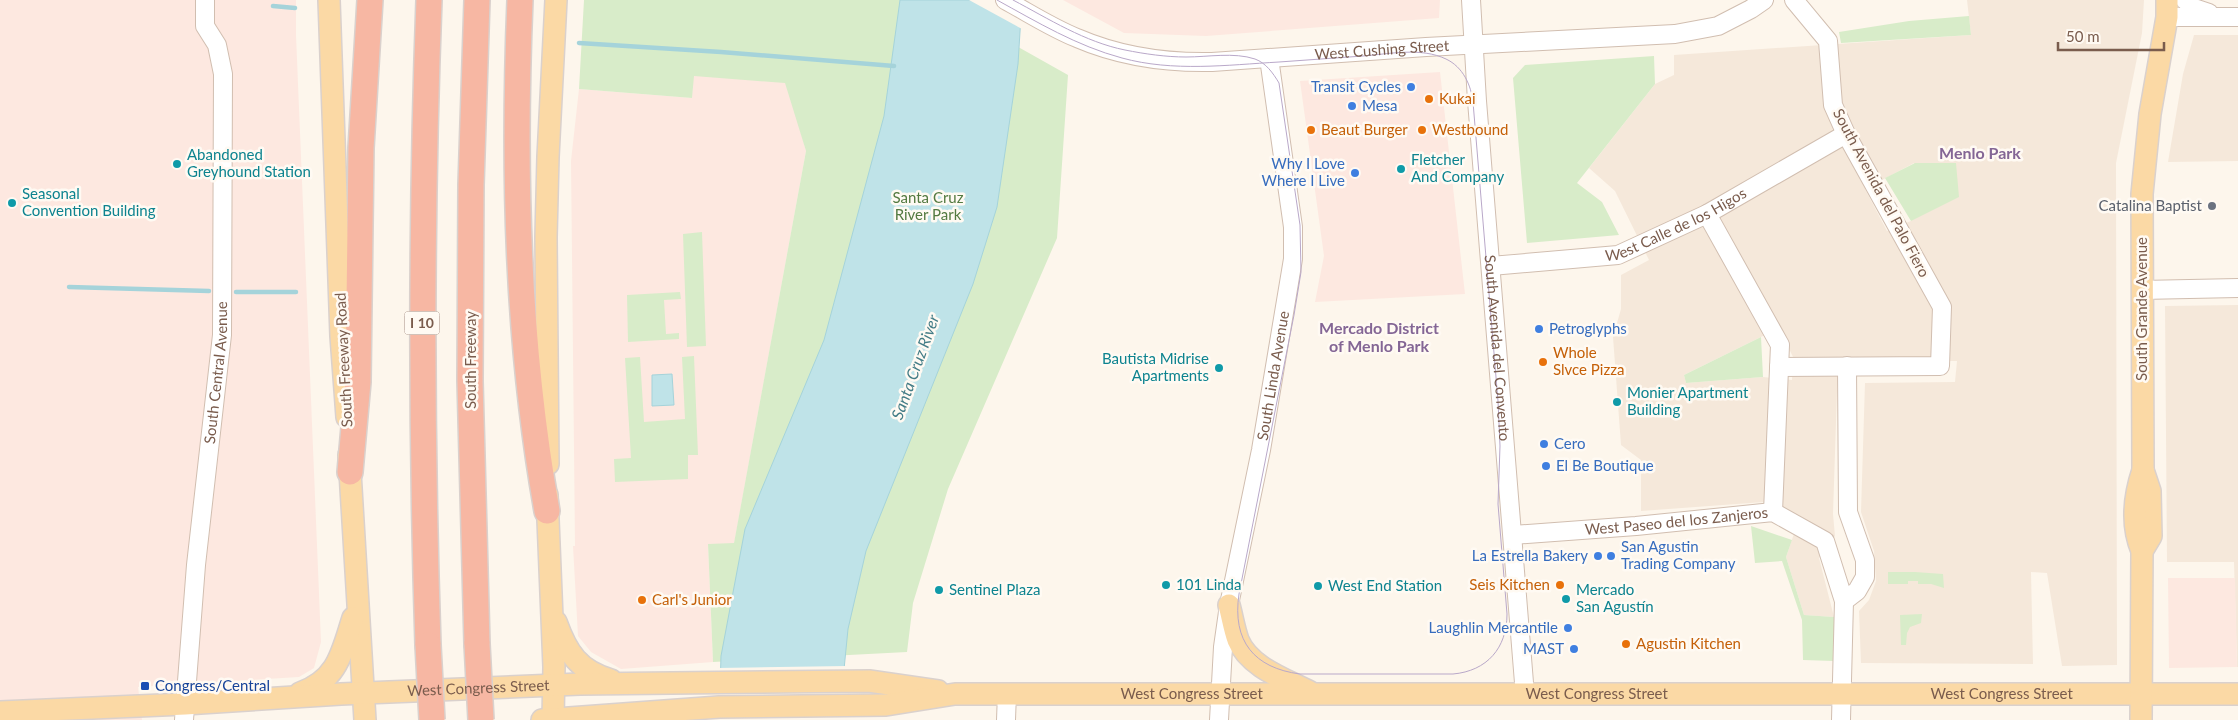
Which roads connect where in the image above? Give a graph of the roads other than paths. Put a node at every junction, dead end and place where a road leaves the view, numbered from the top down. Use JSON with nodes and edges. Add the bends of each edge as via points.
{"nodes":[{"id":1,"x":206,"y":0,"type":"edge"},
{"id":2,"x":329,"y":0,"type":"edge"},
{"id":3,"x":370,"y":0,"type":"edge"},
{"id":4,"x":429,"y":0,"type":"edge"},
{"id":5,"x":477,"y":0,"type":"edge"},
{"id":6,"x":520,"y":0,"type":"edge"},
{"id":7,"x":556,"y":0,"type":"edge"},
{"id":8,"x":1005,"y":0,"type":"edge"},
{"id":9,"x":1471,"y":0,"type":"edge"},
{"id":10,"x":1764,"y":0,"type":"edge"},
{"id":11,"x":1794,"y":0,"type":"edge"},
{"id":12,"x":2185,"y":0,"type":"edge"},
{"id":13,"x":2167,"y":8,"type":"edge"},
{"id":14,"x":2219,"y":16,"type":"junction"},
{"id":15,"x":2238,"y":16,"type":"edge"},
{"id":16,"x":1473,"y":44,"type":"junction"},
{"id":17,"x":1269,"y":58,"type":"junction"},
{"id":18,"x":1846,"y":134,"type":"junction"},
{"id":19,"x":1706,"y":214,"type":"junction"},
{"id":20,"x":1491,"y":266,"type":"junction"},
{"id":21,"x":2238,"y":288,"type":"edge"},
{"id":22,"x":2141,"y":290,"type":"junction"},
{"id":23,"x":1847,"y":366,"type":"junction"},
{"id":24,"x":1779,"y":367,"type":"junction"},
{"id":25,"x":350,"y":472,"type":"junction"},
{"id":26,"x":547,"y":511,"type":"junction"},
{"id":27,"x":1773,"y":512,"type":"junction"},
{"id":28,"x":1513,"y":535,"type":"junction"},
{"id":29,"x":1844,"y":601,"type":"junction"},
{"id":30,"x":1229,"y":605,"type":"junction"},
{"id":31,"x":357,"y":606,"type":"junction"},
{"id":32,"x":552,"y":611,"type":"junction"},
{"id":33,"x":623,"y":684,"type":"junction"},
{"id":34,"x":554,"y":685,"type":"junction"},
{"id":35,"x":363,"y":693,"type":"junction"},
{"id":36,"x":1007,"y":693,"type":"junction"},
{"id":37,"x":955,"y":694,"type":"junction"},
{"id":38,"x":1220,"y":694,"type":"junction"},
{"id":39,"x":1314,"y":694,"type":"junction"},
{"id":40,"x":2238,"y":694,"type":"edge"},
{"id":41,"x":1525,"y":695,"type":"junction"},
{"id":42,"x":1842,"y":695,"type":"junction"},
{"id":43,"x":288,"y":696,"type":"junction"},
{"id":44,"x":2141,"y":696,"type":"junction"},
{"id":45,"x":0,"y":712,"type":"edge"},
{"id":46,"x":184,"y":712,"type":"edge"},
{"id":47,"x":131,"y":713,"type":"edge"},
{"id":48,"x":609,"y":717,"type":"edge"},
{"id":49,"x":365,"y":720,"type":"edge"},
{"id":50,"x":432,"y":720,"type":"edge"},
{"id":51,"x":482,"y":720,"type":"edge"},
{"id":52,"x":542,"y":720,"type":"edge"},
{"id":53,"x":553,"y":720,"type":"edge"},
{"id":54,"x":1006,"y":720,"type":"edge"},
{"id":55,"x":1220,"y":720,"type":"edge"},
{"id":56,"x":1841,"y":720,"type":"edge"},
{"id":57,"x":2141,"y":720,"type":"edge"}],
"edges":[{"from":1,"to":46,"type":"street","name":"South Central Avenue","via":[[204,21],[217,45],[223,74],[222,335]]},
{"from":2,"to":25,"type":"main road","name":"South Freeway Road","via":[[341,336]]},
{"from":3,"to":25,"type":"highway","via":[[361,148],[357,392]]},
{"from":4,"to":50,"type":"highway","number":"I 10","bridge":true,"via":[[422,364]]},
{"from":5,"to":51,"type":"highway","name":"South Freeway","bridge":true,"via":[[470,362]]},
{"from":6,"to":26,"type":"highway","via":[[516,154],[520,280],[535,435]]},
{"from":7,"to":26,"type":"main road","via":[[546,237]]},
{"from":8,"to":17,"type":"street","name":"West Cushing Street","via":[[1075,38],[1128,56],[1212,62]]},
{"from":9,"to":16,"type":"street","name":"South Avenida del Convento"},
{"from":10,"to":16,"type":"street","name":"West Cushing Street","via":[[1718,26],[1675,34]]},
{"from":11,"to":18,"type":"street","name":"South Avenida del Palo Fiero","via":[[1828,41],[1833,105]]},
{"from":12,"to":14,"type":"street","via":[[2194,8]]},
{"from":13,"to":14,"type":"street"},
{"from":13,"to":22,"type":"main road","name":"South Grande Avenue","via":[[2150,114],[2142,194]]},
{"from":14,"to":15,"type":"street"},
{"from":16,"to":17,"type":"street","name":"West Cushing Street"},
{"from":16,"to":20,"type":"street","name":"South Avenida del Convento"},
{"from":17,"to":30,"type":"street","name":"South Linda Avenue","via":[[1293,227],[1293,259],[1287,306]]},
{"from":18,"to":19,"type":"street","name":"West Calle de los Higos"},
{"from":18,"to":23,"type":"street","name":"South Avenida del Palo Fiero","via":[[1942,307],[1940,366]]},
{"from":19,"to":20,"type":"street","name":"West Calle de los Higos","via":[[1618,255]]},
{"from":19,"to":24,"type":"street","via":[[1780,345]]},
{"from":20,"to":28,"type":"street","name":"South Avenida del Convento"},
{"from":21,"to":22,"type":"street"},
{"from":22,"to":44,"type":"main road","name":"South Grande Avenue","via":[[2143,470],[2135,494],[2136,536],[2142,551]]},
{"from":23,"to":24,"type":"street"},
{"from":23,"to":29,"type":"street","via":[[1848,512],[1865,560],[1865,577],[1857,592]]},
{"from":24,"to":27,"type":"street"},
{"from":25,"to":31,"type":"main road","name":"South Freeway Road"},
{"from":26,"to":32,"type":"main road"},
{"from":27,"to":28,"type":"street","name":"West Paseo del los Zanjeros"},
{"from":27,"to":29,"type":"street","name":"West Paseo del los Zanjeros","via":[[1825,541]]},
{"from":28,"to":41,"type":"street","name":"South Avenida del Convento"},
{"from":29,"to":42,"type":"street","name":"West Paseo del los Zanjeros"},
{"from":30,"to":38,"type":"street","name":"South Linda Avenue"},
{"from":30,"to":39,"type":"main road","via":[[1244,651],[1268,670]]},
{"from":31,"to":35,"type":"main road","name":"South Freeway Road"},
{"from":31,"to":43,"type":"main road","via":[[333,671],[316,686]]},
{"from":32,"to":33,"type":"main road","via":[[568,649],[580,666],[597,676]]},
{"from":32,"to":34,"type":"main road"},
{"from":33,"to":34,"type":"main road","name":"West Congress Street"},
{"from":33,"to":37,"type":"main road","name":"West Congress Street","via":[[869,681]]},
{"from":34,"to":35,"type":"main road","name":"West Congress Street"},
{"from":34,"to":53,"type":"main road"},
{"from":35,"to":43,"type":"main road","name":"West Congress Street"},
{"from":35,"to":49,"type":"main road","name":"South Freeway Road"},
{"from":36,"to":37,"type":"main road","name":"West Congress Street"},
{"from":36,"to":38,"type":"main road","name":"West Congress Street"},
{"from":36,"to":54,"type":"street"},
{"from":37,"to":48,"type":"main road","name":"West Congress Street","via":[[886,706],[719,707]]},
{"from":38,"to":39,"type":"main road","name":"West Congress Street"},
{"from":38,"to":55,"type":"street","name":"South Linda Avenue"},
{"from":39,"to":41,"type":"main road","name":"West Congress Street"},
{"from":40,"to":44,"type":"main road","name":"West Congress Street"},
{"from":41,"to":42,"type":"main road","name":"West Congress Street"},
{"from":42,"to":44,"type":"main road","name":"West Congress Street"},
{"from":42,"to":56,"type":"street","name":"West Paseo del los Zanjeros"},
{"from":43,"to":46,"type":"main road","name":"West Congress Street"},
{"from":44,"to":57,"type":"main road"},
{"from":45,"to":47,"type":"main road","name":"West Congress Street"},
{"from":46,"to":47,"type":"main road","name":"West Congress Street"},
{"from":48,"to":53,"type":"main road","name":"West Congress Street"},
{"from":52,"to":53,"type":"main road","name":"West Congress Street"}]}
